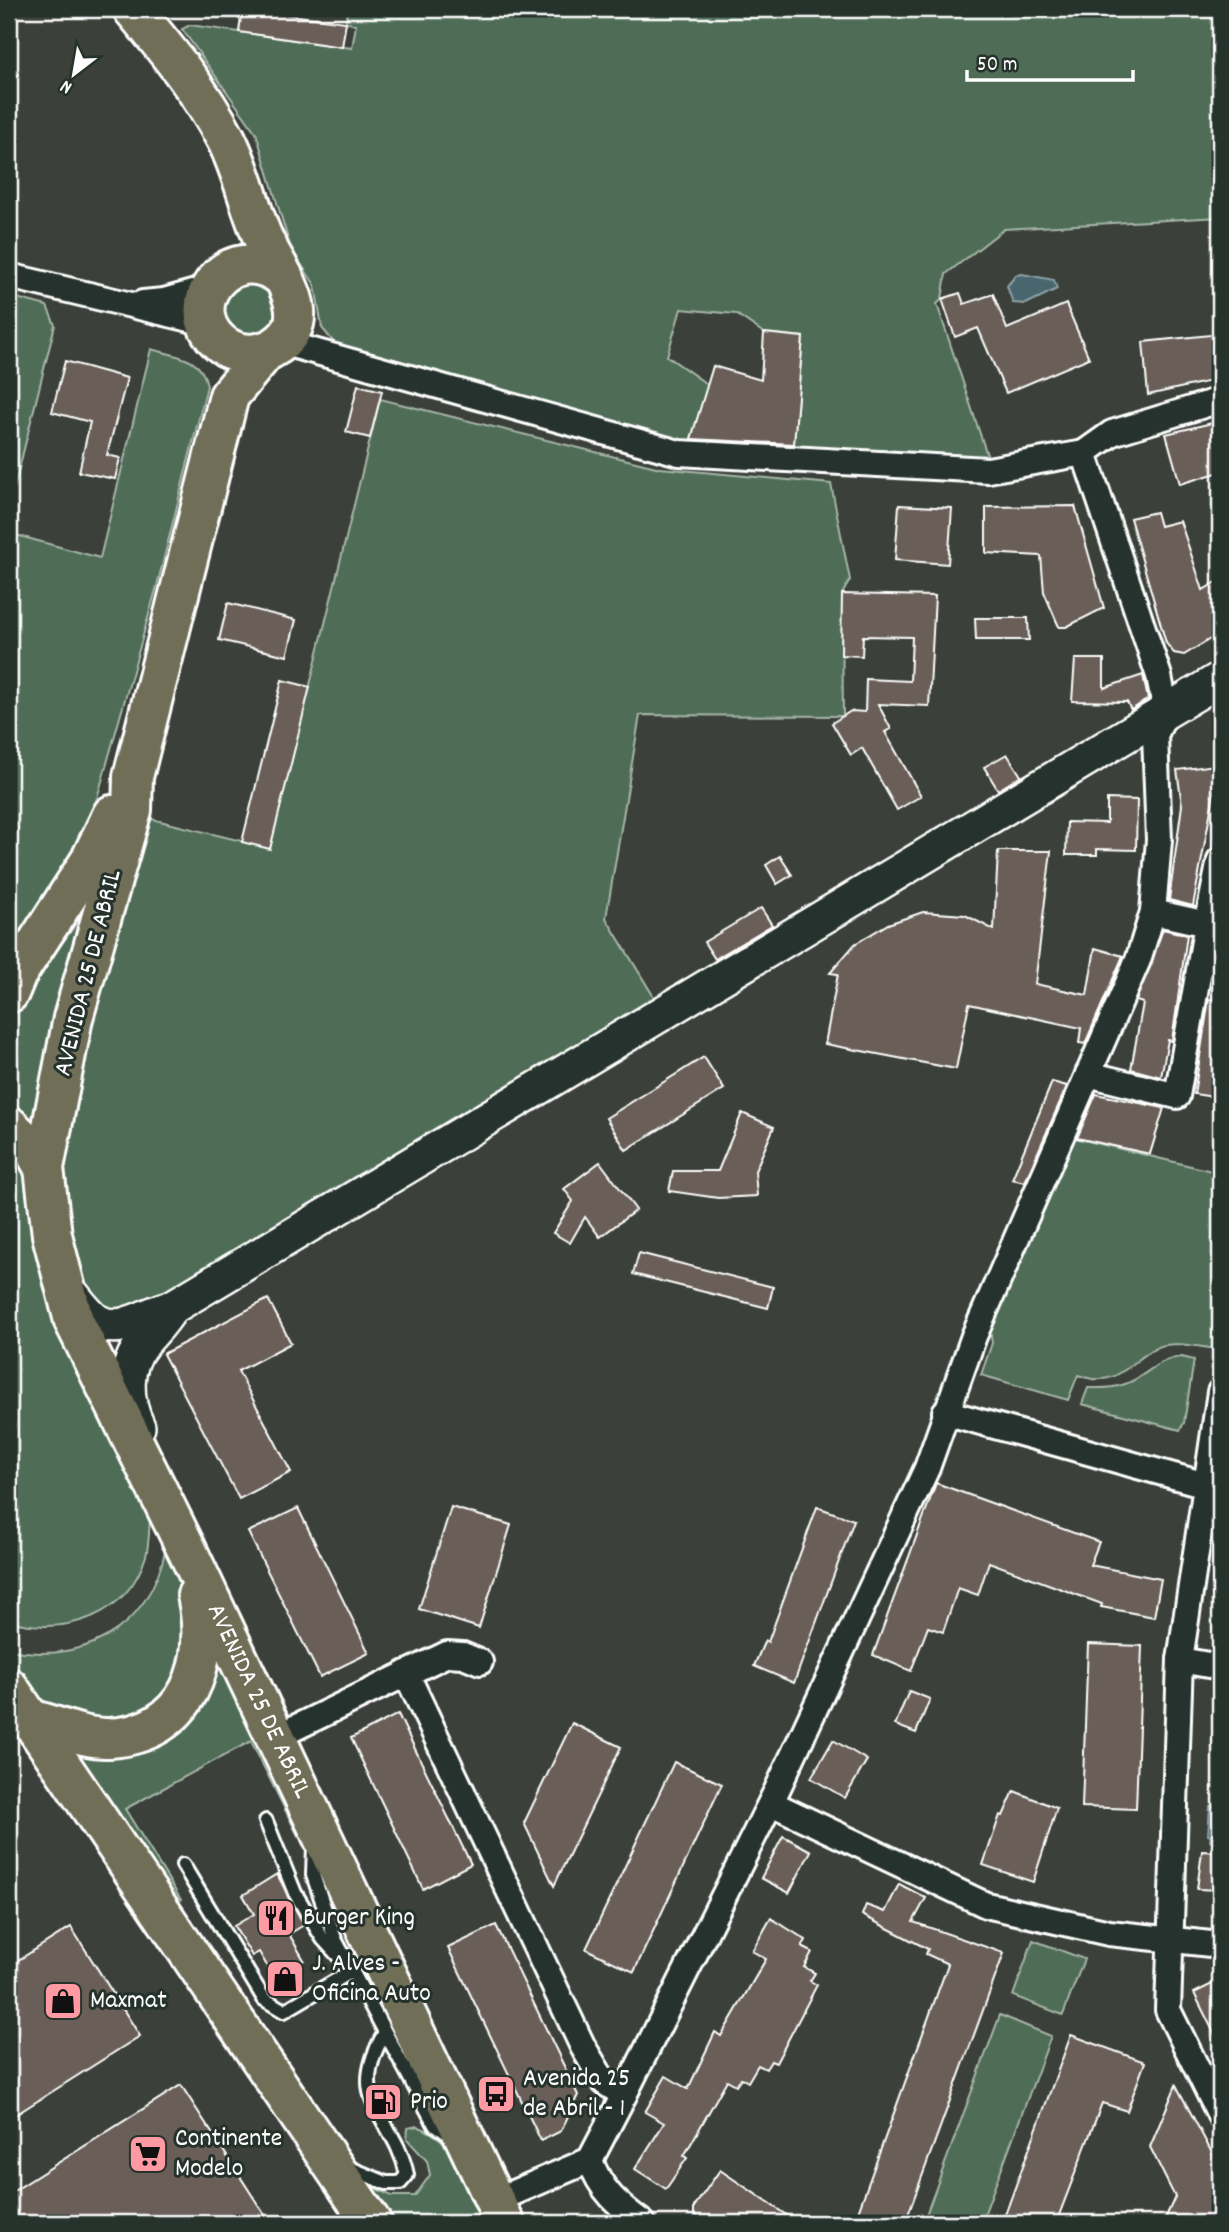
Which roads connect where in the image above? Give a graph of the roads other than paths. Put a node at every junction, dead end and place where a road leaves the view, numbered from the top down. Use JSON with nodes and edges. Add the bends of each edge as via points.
{"nodes":[{"id":1,"x":133,"y":9,"type":"edge"},
{"id":2,"x":242,"y":184,"type":"junction"},
{"id":3,"x":9,"y":276,"type":"edge"},
{"id":4,"x":128,"y":304,"type":"junction"},
{"id":5,"x":213,"y":306,"type":"junction"},
{"id":6,"x":282,"y":320,"type":"junction"},
{"id":7,"x":325,"y":352,"type":"junction"},
{"id":8,"x":229,"y":396,"type":"junction"},
{"id":9,"x":1220,"y":400,"type":"edge"},
{"id":10,"x":1084,"y":453,"type":"junction"},
{"id":11,"x":1220,"y":679,"type":"edge"},
{"id":12,"x":1166,"y":712,"type":"junction"},
{"id":13,"x":133,"y":777,"type":"junction"},
{"id":14,"x":1220,"y":860,"type":"edge"},
{"id":15,"x":1153,"y":912,"type":"junction"},
{"id":16,"x":1208,"y":924,"type":"junction"},
{"id":17,"x":1212,"y":953,"type":"edge"},
{"id":18,"x":12,"y":982,"type":"edge"},
{"id":19,"x":1088,"y":1074,"type":"junction"},
{"id":20,"x":9,"y":1126,"type":"edge"},
{"id":21,"x":44,"y":1168,"type":"junction"},
{"id":22,"x":67,"y":1288,"type":"junction"},
{"id":23,"x":171,"y":1308,"type":"junction"},
{"id":24,"x":1220,"y":1392,"type":"edge"},
{"id":25,"x":945,"y":1412,"type":"junction"},
{"id":26,"x":1213,"y":1488,"type":"edge"},
{"id":27,"x":157,"y":1493,"type":"junction"},
{"id":28,"x":188,"y":1552,"type":"junction"},
{"id":29,"x":1180,"y":1660,"type":"junction"},
{"id":30,"x":480,"y":1662,"type":"dead end"},
{"id":31,"x":1220,"y":1667,"type":"edge"},
{"id":32,"x":406,"y":1673,"type":"junction"},
{"id":33,"x":9,"y":1688,"type":"edge"},
{"id":34,"x":30,"y":1719,"type":"junction"},
{"id":35,"x":276,"y":1737,"type":"junction"},
{"id":36,"x":771,"y":1803,"type":"junction"},
{"id":37,"x":315,"y":1819,"type":"junction"},
{"id":38,"x":265,"y":1821,"type":"dead end"},
{"id":39,"x":183,"y":1865,"type":"dead end"},
{"id":40,"x":1170,"y":1941,"type":"junction"},
{"id":41,"x":1220,"y":1945,"type":"edge"},
{"id":42,"x":352,"y":1971,"type":"junction"},
{"id":43,"x":384,"y":2034,"type":"junction"},
{"id":44,"x":624,"y":2095,"type":"junction"},
{"id":45,"x":1220,"y":2115,"type":"edge"},
{"id":46,"x":468,"y":2145,"type":"junction"},
{"id":47,"x":325,"y":2155,"type":"junction"},
{"id":48,"x":590,"y":2160,"type":"junction"},
{"id":49,"x":499,"y":2212,"type":"edge"},
{"id":50,"x":372,"y":2223,"type":"edge"},
{"id":51,"x":643,"y":2223,"type":"edge"}],
"edges":[{"from":1,"to":2,"type":"main road","via":[[193,82],[227,141]]},
{"from":2,"to":5,"type":"main road","via":[[237,236]]},
{"from":2,"to":6,"type":"main road","via":[[264,240]]},
{"from":3,"to":4,"type":"street"},
{"from":4,"to":5,"type":"street"},
{"from":4,"to":5,"type":"street","via":[[164,301]]},
{"from":5,"to":6,"type":"main road","via":[[239,353]]},
{"from":5,"to":6,"type":"main road","via":[[246,263],[260,264]]},
{"from":5,"to":8,"type":"main road","name":"AVENIDA 25 DE ABRIL"},
{"from":6,"to":7,"type":"street"},
{"from":6,"to":7,"type":"street"},
{"from":6,"to":8,"type":"main road","name":"AVENIDA 25 DE ABRIL"},
{"from":7,"to":10,"type":"street","via":[[679,453],[988,470]]},
{"from":8,"to":13,"type":"main road","name":"AVENIDA 25 DE ABRIL"},
{"from":9,"to":10,"type":"street","via":[[1112,433]]},
{"from":10,"to":12,"type":"street","via":[[1159,676]]},
{"from":11,"to":12,"type":"main road"},
{"from":12,"to":15,"type":"street","via":[[1155,735],[1159,799]]},
{"from":12,"to":23,"type":"main road"},
{"from":13,"to":18,"type":"main road","name":"AVENIDA 25 DE ABRIL","via":[[90,861]]},
{"from":13,"to":21,"type":"main road","name":"AVENIDA 25 DE ABRIL","via":[[132,810],[73,1018]]},
{"from":14,"to":16,"type":"street"},
{"from":15,"to":16,"type":"street"},
{"from":15,"to":19,"type":"street","via":[[1138,960]]},
{"from":16,"to":17,"type":"street"},
{"from":17,"to":19,"type":"street","via":[[1177,1096]]},
{"from":19,"to":25,"type":"street"},
{"from":20,"to":21,"type":"main road"},
{"from":21,"to":22,"type":"main road","name":"AVENIDA 25 DE ABRIL","via":[[52,1235]]},
{"from":22,"to":23,"type":"main road","via":[[97,1321],[112,1326]]},
{"from":22,"to":27,"type":"main road","name":"AVENIDA 25 DE ABRIL","via":[[74,1321]]},
{"from":23,"to":27,"type":"main road","via":[[141,1345],[130,1369],[127,1391],[132,1417],[148,1447]]},
{"from":24,"to":26,"type":"street"},
{"from":25,"to":26,"type":"street"},
{"from":25,"to":36,"type":"street","via":[[927,1468]]},
{"from":26,"to":29,"type":"street"},
{"from":27,"to":28,"type":"main road","name":"AVENIDA 25 DE ABRIL"},
{"from":28,"to":34,"type":"main road","via":[[201,1612],[203,1653],[192,1689],[169,1718],[139,1732],[110,1738],[79,1735]]},
{"from":28,"to":35,"type":"main road","name":"AVENIDA 25 DE ABRIL"},
{"from":29,"to":31,"type":"street"},
{"from":29,"to":40,"type":"street"},
{"from":30,"to":32,"type":"street","via":[[447,1654]]},
{"from":32,"to":35,"type":"street"},
{"from":32,"to":44,"type":"street","via":[[583,2047],[604,2082]]},
{"from":33,"to":34,"type":"main road"},
{"from":34,"to":47,"type":"main road"},
{"from":35,"to":37,"type":"main road","name":"AVENIDA 25 DE ABRIL"},
{"from":36,"to":40,"type":"street","via":[[986,1905],[1109,1933]]},
{"from":36,"to":44,"type":"street"},
{"from":37,"to":42,"type":"lane","via":[[313,1875],[335,1939]]},
{"from":37,"to":46,"type":"main road","name":"AVENIDA 25 DE ABRIL"},
{"from":38,"to":42,"type":"lane","via":[[295,1893],[323,1939]]},
{"from":39,"to":42,"type":"lane","via":[[264,1999],[277,2009],[284,2011]]},
{"from":40,"to":41,"type":"street"},
{"from":40,"to":45,"type":"street","via":[[1168,2010]]},
{"from":42,"to":43,"type":"lane"},
{"from":43,"to":46,"type":"lane","via":[[435,2125]]},
{"from":43,"to":47,"type":"lane","via":[[371,2057],[368,2081],[375,2110],[407,2175],[400,2183],[386,2183]]},
{"from":44,"to":48,"type":"street"},
{"from":46,"to":49,"type":"main road","name":"AVENIDA 25 DE ABRIL"},
{"from":47,"to":50,"type":"main road"},
{"from":48,"to":49,"type":"street"},
{"from":48,"to":51,"type":"street","via":[[607,2195]]}]}
